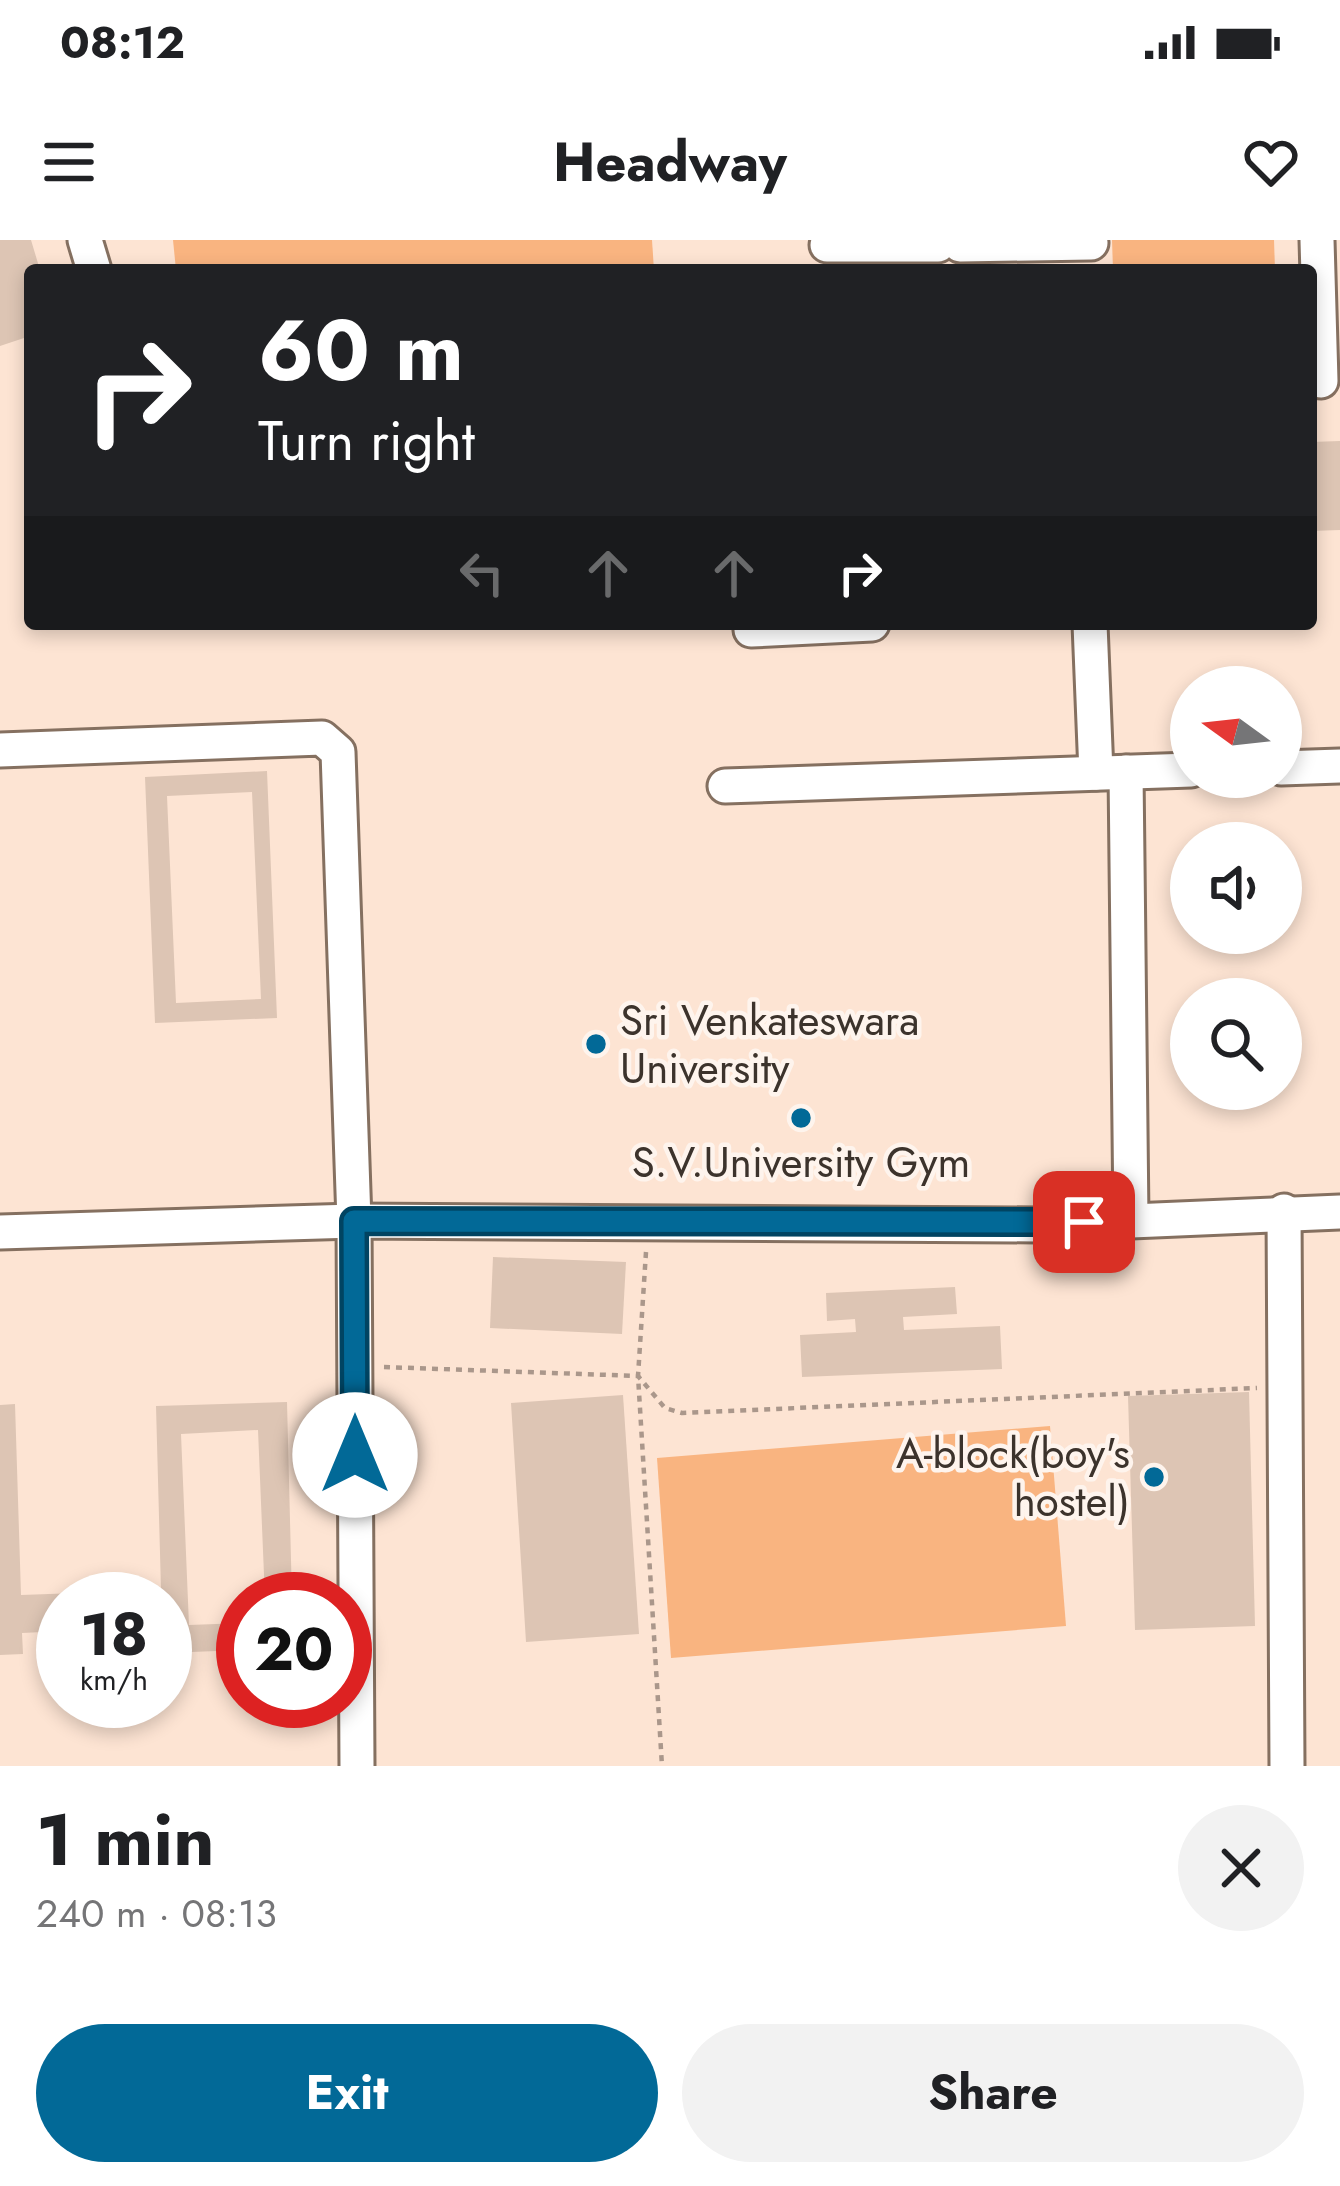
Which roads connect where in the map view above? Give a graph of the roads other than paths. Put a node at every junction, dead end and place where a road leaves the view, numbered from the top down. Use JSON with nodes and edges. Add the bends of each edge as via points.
{"nodes":[{"id":1,"x":1317,"y":240,"type":"edge"},
{"id":2,"x":827,"y":245,"type":"dead end"},
{"id":3,"x":1091,"y":251,"type":"edge"},
{"id":4,"x":1324,"y":381,"type":"edge"},
{"id":5,"x":1091,"y":630,"type":"edge"},
{"id":6,"x":0,"y":751,"type":"edge"},
{"id":7,"x":1340,"y":766,"type":"edge"},
{"id":8,"x":1302,"y":767,"type":"edge"},
{"id":9,"x":1170,"y":771,"type":"edge"},
{"id":10,"x":1111,"y":773,"type":"junction"},
{"id":11,"x":725,"y":786,"type":"dead end"},
{"id":12,"x":1284,"y":1210,"type":"junction"},
{"id":13,"x":1340,"y":1212,"type":"edge"},
{"id":14,"x":1130,"y":1220,"type":"junction"},
{"id":15,"x":354,"y":1221,"type":"junction"},
{"id":16,"x":0,"y":1232,"type":"edge"},
{"id":17,"x":357,"y":1766,"type":"edge"},
{"id":18,"x":1287,"y":1766,"type":"edge"}],
"edges":[{"from":1,"to":4,"type":"street"},
{"from":2,"to":3,"type":"street"},
{"from":5,"to":10,"type":"street"},
{"from":6,"to":15,"type":"street","via":[[322,738],[332,744]]},
{"from":7,"to":8,"type":"street"},
{"from":9,"to":10,"type":"street"},
{"from":10,"to":11,"type":"street"},
{"from":10,"to":14,"type":"street"},
{"from":12,"to":13,"type":"street"},
{"from":12,"to":14,"type":"street"},
{"from":12,"to":18,"type":"street"},
{"from":14,"to":15,"type":"street"},
{"from":15,"to":16,"type":"street"},
{"from":15,"to":17,"type":"street"}]}
